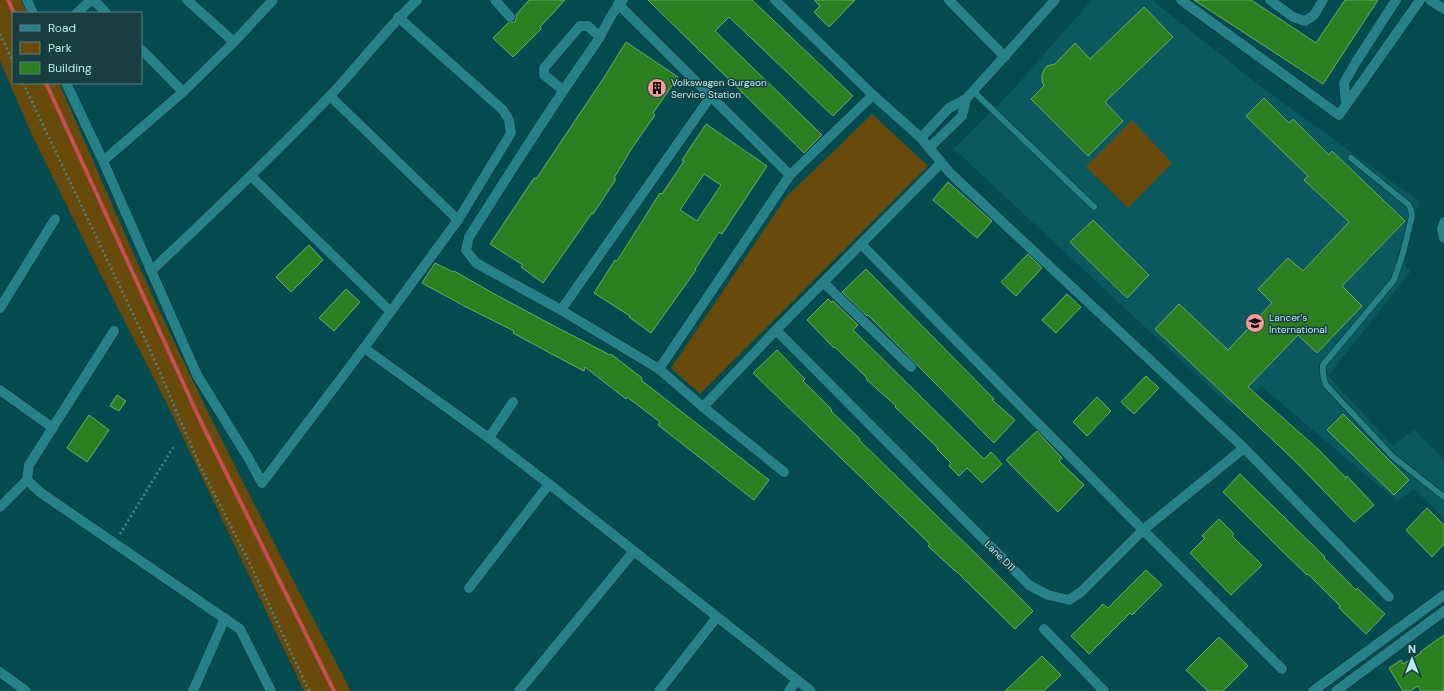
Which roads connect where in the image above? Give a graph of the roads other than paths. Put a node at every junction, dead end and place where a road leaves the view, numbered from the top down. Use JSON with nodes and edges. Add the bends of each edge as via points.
{"nodes":[{"id":1,"x":28,"y":0,"type":"edge"},
{"id":2,"x":92,"y":0,"type":"edge"},
{"id":3,"x":187,"y":0,"type":"edge"},
{"id":4,"x":273,"y":0,"type":"edge"},
{"id":5,"x":417,"y":0,"type":"edge"},
{"id":6,"x":495,"y":0,"type":"edge"},
{"id":7,"x":775,"y":0,"type":"edge"},
{"id":8,"x":948,"y":0,"type":"edge"},
{"id":9,"x":1055,"y":0,"type":"edge"},
{"id":10,"x":1181,"y":0,"type":"edge"},
{"id":11,"x":1270,"y":0,"type":"edge"},
{"id":12,"x":1323,"y":0,"type":"edge"},
{"id":13,"x":1396,"y":0,"type":"edge"},
{"id":14,"x":1420,"y":0,"type":"edge"},
{"id":15,"x":1430,"y":0,"type":"edge"},
{"id":16,"x":620,"y":2,"type":"edge"},
{"id":17,"x":1444,"y":10,"type":"edge"},
{"id":18,"x":33,"y":12,"type":"edge"},
{"id":19,"x":78,"y":12,"type":"edge"},
{"id":20,"x":105,"y":12,"type":"edge"},
{"id":21,"x":398,"y":17,"type":"junction"},
{"id":22,"x":510,"y":17,"type":"dead end"},
{"id":23,"x":600,"y":37,"type":"junction"},
{"id":24,"x":234,"y":42,"type":"junction"},
{"id":25,"x":142,"y":49,"type":"edge"},
{"id":26,"x":1005,"y":57,"type":"junction"},
{"id":27,"x":66,"y":84,"type":"edge"},
{"id":28,"x":563,"y":90,"type":"junction"},
{"id":29,"x":973,"y":91,"type":"junction"},
{"id":30,"x":183,"y":92,"type":"junction"},
{"id":31,"x":872,"y":95,"type":"junction"},
{"id":32,"x":330,"y":96,"type":"junction"},
{"id":33,"x":711,"y":96,"type":"junction"},
{"id":34,"x":966,"y":99,"type":"junction"},
{"id":35,"x":1346,"y":105,"type":"junction"},
{"id":36,"x":921,"y":138,"type":"junction"},
{"id":37,"x":929,"y":148,"type":"junction"},
{"id":38,"x":1351,"y":158,"type":"dead end"},
{"id":39,"x":103,"y":161,"type":"junction"},
{"id":40,"x":941,"y":163,"type":"junction"},
{"id":41,"x":790,"y":175,"type":"junction"},
{"id":42,"x":251,"y":176,"type":"junction"},
{"id":43,"x":1094,"y":207,"type":"dead end"},
{"id":44,"x":55,"y":219,"type":"dead end"},
{"id":45,"x":458,"y":220,"type":"junction"},
{"id":46,"x":1444,"y":222,"type":"edge"},
{"id":47,"x":1444,"y":238,"type":"edge"},
{"id":48,"x":861,"y":244,"type":"junction"},
{"id":49,"x":151,"y":272,"type":"junction"},
{"id":50,"x":823,"y":282,"type":"junction"},
{"id":51,"x":0,"y":308,"type":"edge"},
{"id":52,"x":561,"y":310,"type":"junction"},
{"id":53,"x":390,"y":311,"type":"junction"},
{"id":54,"x":776,"y":330,"type":"junction"},
{"id":55,"x":114,"y":332,"type":"dead end"},
{"id":56,"x":364,"y":348,"type":"junction"},
{"id":57,"x":911,"y":367,"type":"dead end"},
{"id":58,"x":659,"y":369,"type":"junction"},
{"id":59,"x":0,"y":390,"type":"edge"},
{"id":60,"x":513,"y":402,"type":"dead end"},
{"id":61,"x":703,"y":408,"type":"junction"},
{"id":62,"x":52,"y":428,"type":"junction"},
{"id":63,"x":489,"y":438,"type":"junction"},
{"id":64,"x":1244,"y":448,"type":"junction"},
{"id":65,"x":784,"y":472,"type":"dead end"},
{"id":66,"x":27,"y":480,"type":"junction"},
{"id":67,"x":549,"y":484,"type":"junction"},
{"id":68,"x":1444,"y":497,"type":"edge"},
{"id":69,"x":0,"y":507,"type":"edge"},
{"id":70,"x":1143,"y":530,"type":"junction"},
{"id":71,"x":634,"y":551,"type":"junction"},
{"id":72,"x":469,"y":588,"type":"dead end"},
{"id":73,"x":1444,"y":595,"type":"edge"},
{"id":74,"x":1389,"y":597,"type":"dead end"},
{"id":75,"x":1444,"y":611,"type":"edge"},
{"id":76,"x":717,"y":617,"type":"junction"},
{"id":77,"x":225,"y":618,"type":"junction"},
{"id":78,"x":1044,"y":629,"type":"dead end"},
{"id":79,"x":1282,"y":669,"type":"dead end"},
{"id":80,"x":0,"y":672,"type":"edge"},
{"id":81,"x":1333,"y":676,"type":"junction"},
{"id":82,"x":797,"y":680,"type":"junction"},
{"id":83,"x":1341,"y":690,"type":"edge"},
{"id":84,"x":26,"y":691,"type":"edge"},
{"id":85,"x":193,"y":691,"type":"edge"},
{"id":86,"x":271,"y":691,"type":"edge"},
{"id":87,"x":519,"y":691,"type":"edge"},
{"id":88,"x":659,"y":691,"type":"edge"},
{"id":89,"x":789,"y":691,"type":"edge"},
{"id":90,"x":811,"y":691,"type":"edge"},
{"id":91,"x":1104,"y":691,"type":"edge"},
{"id":92,"x":1313,"y":691,"type":"edge"}],
"edges":[{"from":1,"to":18,"type":"street"},
{"from":2,"to":19,"type":"street"},
{"from":2,"to":20,"type":"street"},
{"from":3,"to":24,"type":"street"},
{"from":4,"to":24,"type":"street"},
{"from":5,"to":21,"type":"street"},
{"from":6,"to":22,"type":"street"},
{"from":7,"to":31,"type":"street"},
{"from":8,"to":26,"type":"street"},
{"from":9,"to":26,"type":"street"},
{"from":10,"to":35,"type":"street","via":[[1339,115]]},
{"from":11,"to":12,"type":"street","via":[[1293,17],[1305,21],[1314,15]]},
{"from":13,"to":35,"type":"street","via":[[1344,83]]},
{"from":14,"to":35,"type":"street"},
{"from":15,"to":17,"type":"street"},
{"from":16,"to":23,"type":"street"},
{"from":16,"to":33,"type":"street"},
{"from":21,"to":32,"type":"street"},
{"from":21,"to":45,"type":"street","via":[[503,110],[509,120],[511,133]]},
{"from":23,"to":28,"type":"street"},
{"from":23,"to":28,"type":"street","via":[[588,26],[580,26],[544,68],[544,75]]},
{"from":24,"to":30,"type":"street"},
{"from":25,"to":30,"type":"street"},
{"from":26,"to":29,"type":"street"},
{"from":27,"to":39,"type":"street"},
{"from":28,"to":52,"type":"street","via":[[470,236],[466,250],[476,263]]},
{"from":29,"to":34,"type":"street"},
{"from":29,"to":43,"type":"lane"},
{"from":30,"to":39,"type":"street"},
{"from":31,"to":36,"type":"street"},
{"from":31,"to":41,"type":"street"},
{"from":32,"to":42,"type":"street"},
{"from":32,"to":45,"type":"street"},
{"from":33,"to":41,"type":"street"},
{"from":33,"to":52,"type":"street"},
{"from":34,"to":36,"type":"street","via":[[950,108]]},
{"from":34,"to":37,"type":"street","via":[[962,116]]},
{"from":36,"to":37,"type":"street"},
{"from":37,"to":40,"type":"street"},
{"from":38,"to":68,"type":"lane","via":[[1409,205],[1412,216],[1394,280],[1323,365],[1322,373],[1326,385],[1392,456]]},
{"from":39,"to":49,"type":"street"},
{"from":40,"to":48,"type":"street"},
{"from":40,"to":64,"type":"street"},
{"from":41,"to":58,"type":"street"},
{"from":42,"to":49,"type":"street"},
{"from":42,"to":53,"type":"street"},
{"from":44,"to":51,"type":"street"},
{"from":45,"to":53,"type":"street"},
{"from":46,"to":47,"type":"street"},
{"from":48,"to":50,"type":"street"},
{"from":48,"to":70,"type":"street"},
{"from":49,"to":56,"type":"street","via":[[197,375],[250,459],[262,483]]},
{"from":50,"to":54,"type":"street"},
{"from":50,"to":57,"type":"street"},
{"from":52,"to":58,"type":"street"},
{"from":53,"to":56,"type":"street"},
{"from":54,"to":61,"type":"street"},
{"from":54,"to":70,"type":"street","name":"Lane D11","via":[[1029,585],[1048,595],[1069,600],[1081,592]]},
{"from":55,"to":62,"type":"street"},
{"from":56,"to":63,"type":"street"},
{"from":58,"to":61,"type":"street"},
{"from":59,"to":62,"type":"street"},
{"from":60,"to":63,"type":"street"},
{"from":61,"to":65,"type":"street"},
{"from":62,"to":66,"type":"street","via":[[29,464]]},
{"from":63,"to":67,"type":"street"},
{"from":64,"to":70,"type":"street","name":"Lane D11"},
{"from":64,"to":74,"type":"street"},
{"from":66,"to":69,"type":"street"},
{"from":66,"to":77,"type":"street","via":[[41,493]]},
{"from":67,"to":71,"type":"street"},
{"from":67,"to":72,"type":"street"},
{"from":70,"to":79,"type":"street"},
{"from":71,"to":76,"type":"street"},
{"from":71,"to":87,"type":"street"},
{"from":73,"to":81,"type":"street"},
{"from":75,"to":83,"type":"street"},
{"from":76,"to":82,"type":"street"},
{"from":76,"to":88,"type":"street"},
{"from":77,"to":85,"type":"street"},
{"from":77,"to":86,"type":"street","via":[[240,629]]},
{"from":78,"to":91,"type":"street"},
{"from":80,"to":84,"type":"street"},
{"from":81,"to":83,"type":"street"},
{"from":81,"to":92,"type":"street"},
{"from":82,"to":89,"type":"street"},
{"from":82,"to":90,"type":"street"}]}
